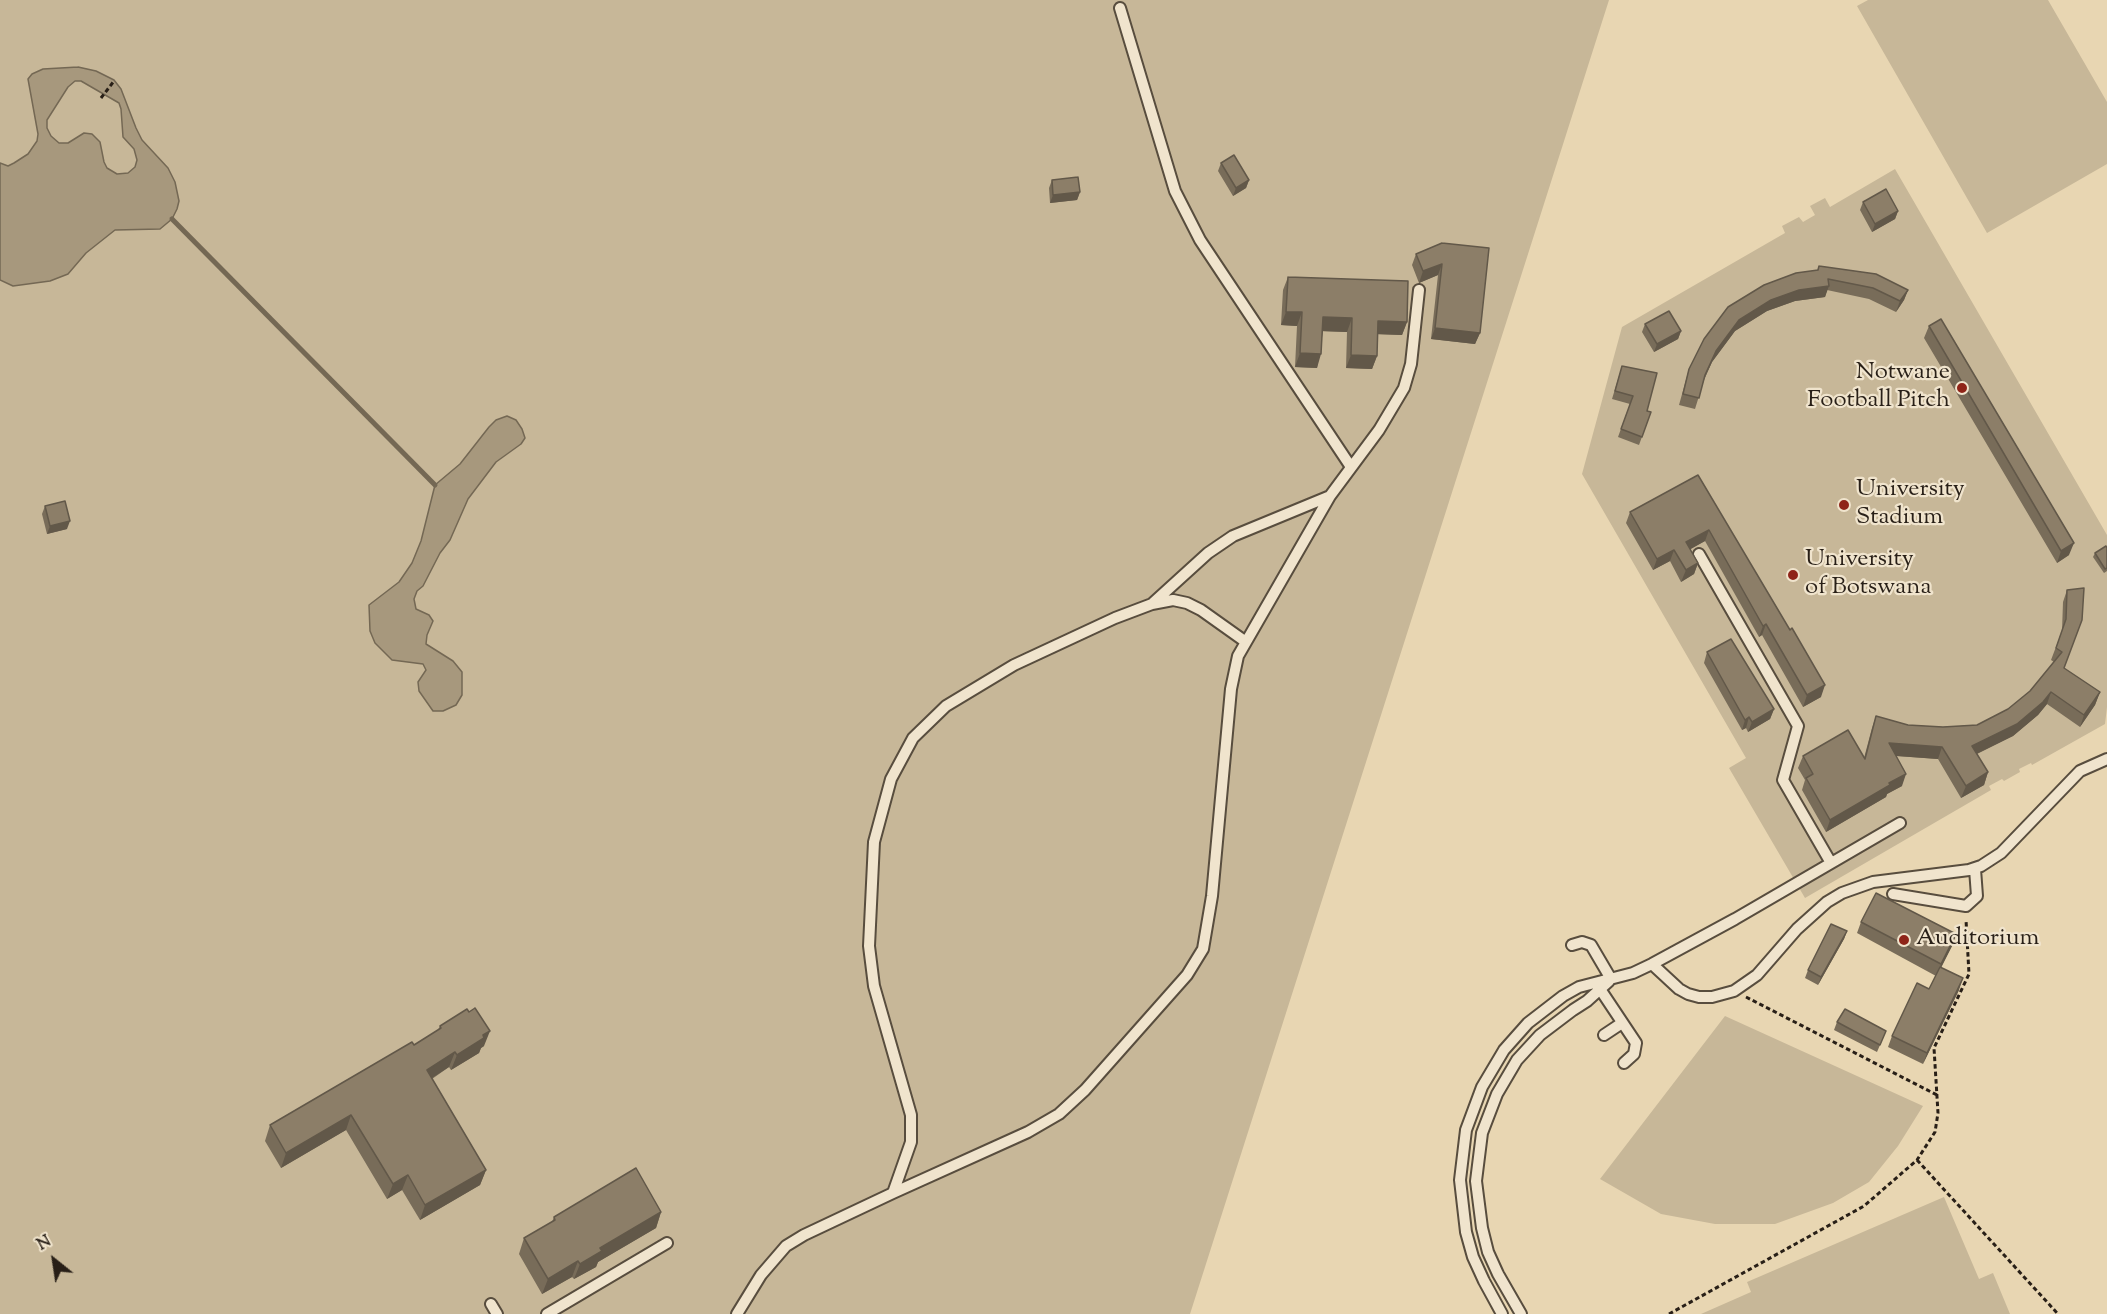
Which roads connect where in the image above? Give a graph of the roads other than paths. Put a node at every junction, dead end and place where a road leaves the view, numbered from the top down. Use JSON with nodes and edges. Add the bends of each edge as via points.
{"nodes":[{"id":1,"x":1120,"y":8,"type":"dead end"},
{"id":2,"x":1419,"y":290,"type":"dead end"},
{"id":3,"x":1352,"y":467,"type":"junction"},
{"id":4,"x":1330,"y":495,"type":"junction"},
{"id":5,"x":1699,"y":554,"type":"dead end"},
{"id":6,"x":1152,"y":604,"type":"junction"},
{"id":7,"x":1246,"y":642,"type":"junction"},
{"id":8,"x":2107,"y":759,"type":"edge"},
{"id":9,"x":1900,"y":823,"type":"dead end"},
{"id":10,"x":1831,"y":863,"type":"junction"},
{"id":11,"x":1975,"y":869,"type":"junction"},
{"id":12,"x":1893,"y":894,"type":"dead end"},
{"id":13,"x":1572,"y":945,"type":"dead end"},
{"id":14,"x":1652,"y":964,"type":"junction"},
{"id":15,"x":1611,"y":979,"type":"junction"},
{"id":16,"x":1600,"y":988,"type":"junction"},
{"id":17,"x":1622,"y":1023,"type":"junction"},
{"id":18,"x":1604,"y":1035,"type":"dead end"},
{"id":19,"x":1624,"y":1063,"type":"dead end"},
{"id":20,"x":893,"y":1193,"type":"junction"},
{"id":21,"x":667,"y":1243,"type":"dead end"},
{"id":22,"x":491,"y":1304,"type":"dead end"},
{"id":23,"x":497,"y":1314,"type":"edge"},
{"id":24,"x":547,"y":1314,"type":"edge"},
{"id":25,"x":737,"y":1314,"type":"edge"},
{"id":26,"x":1502,"y":1314,"type":"edge"},
{"id":27,"x":1521,"y":1314,"type":"edge"}],
"edges":[{"from":1,"to":3,"type":"lane","via":[[1175,191],[1200,240]]},
{"from":2,"to":3,"type":"lane","via":[[1411,364],[1404,388]]},
{"from":3,"to":4,"type":"lane"},
{"from":4,"to":6,"type":"lane","via":[[1233,536],[1208,553]]},
{"from":4,"to":7,"type":"lane"},
{"from":5,"to":10,"type":"lane","via":[[1798,726],[1783,780]]},
{"from":6,"to":7,"type":"lane","via":[[1173,600],[1187,603]]},
{"from":6,"to":20,"type":"lane","via":[[1014,665],[946,706],[913,738],[891,779],[874,842],[869,946],[874,986],[911,1115],[910,1142]]},
{"from":7,"to":20,"type":"lane","via":[[1231,689],[1205,938],[1203,949],[1187,975],[1059,1114]]},
{"from":8,"to":11,"type":"lane","via":[[2080,771],[2001,853]]},
{"from":9,"to":10,"type":"lane"},
{"from":10,"to":14,"type":"lane"},
{"from":11,"to":12,"type":"lane","via":[[1977,896],[1966,906]]},
{"from":11,"to":14,"type":"lane","via":[[1873,882],[1842,893],[1797,929],[1757,975],[1734,991],[1712,997],[1688,994]]},
{"from":13,"to":15,"type":"lane","via":[[1591,945]]},
{"from":14,"to":15,"type":"lane"},
{"from":15,"to":16,"type":"lane"},
{"from":15,"to":26,"type":"lane","via":[[1579,987],[1528,1023],[1504,1050],[1482,1087],[1466,1130],[1460,1180],[1466,1232],[1473,1257]]},
{"from":16,"to":17,"type":"lane"},
{"from":16,"to":27,"type":"lane","via":[[1540,1035],[1517,1060],[1497,1095],[1482,1134],[1476,1180],[1482,1228],[1488,1252]]},
{"from":17,"to":18,"type":"lane"},
{"from":17,"to":19,"type":"lane","via":[[1636,1047],[1632,1058]]},
{"from":20,"to":25,"type":"lane","via":[[786,1246],[761,1275]]},
{"from":21,"to":24,"type":"lane"},
{"from":22,"to":23,"type":"lane"}]}
